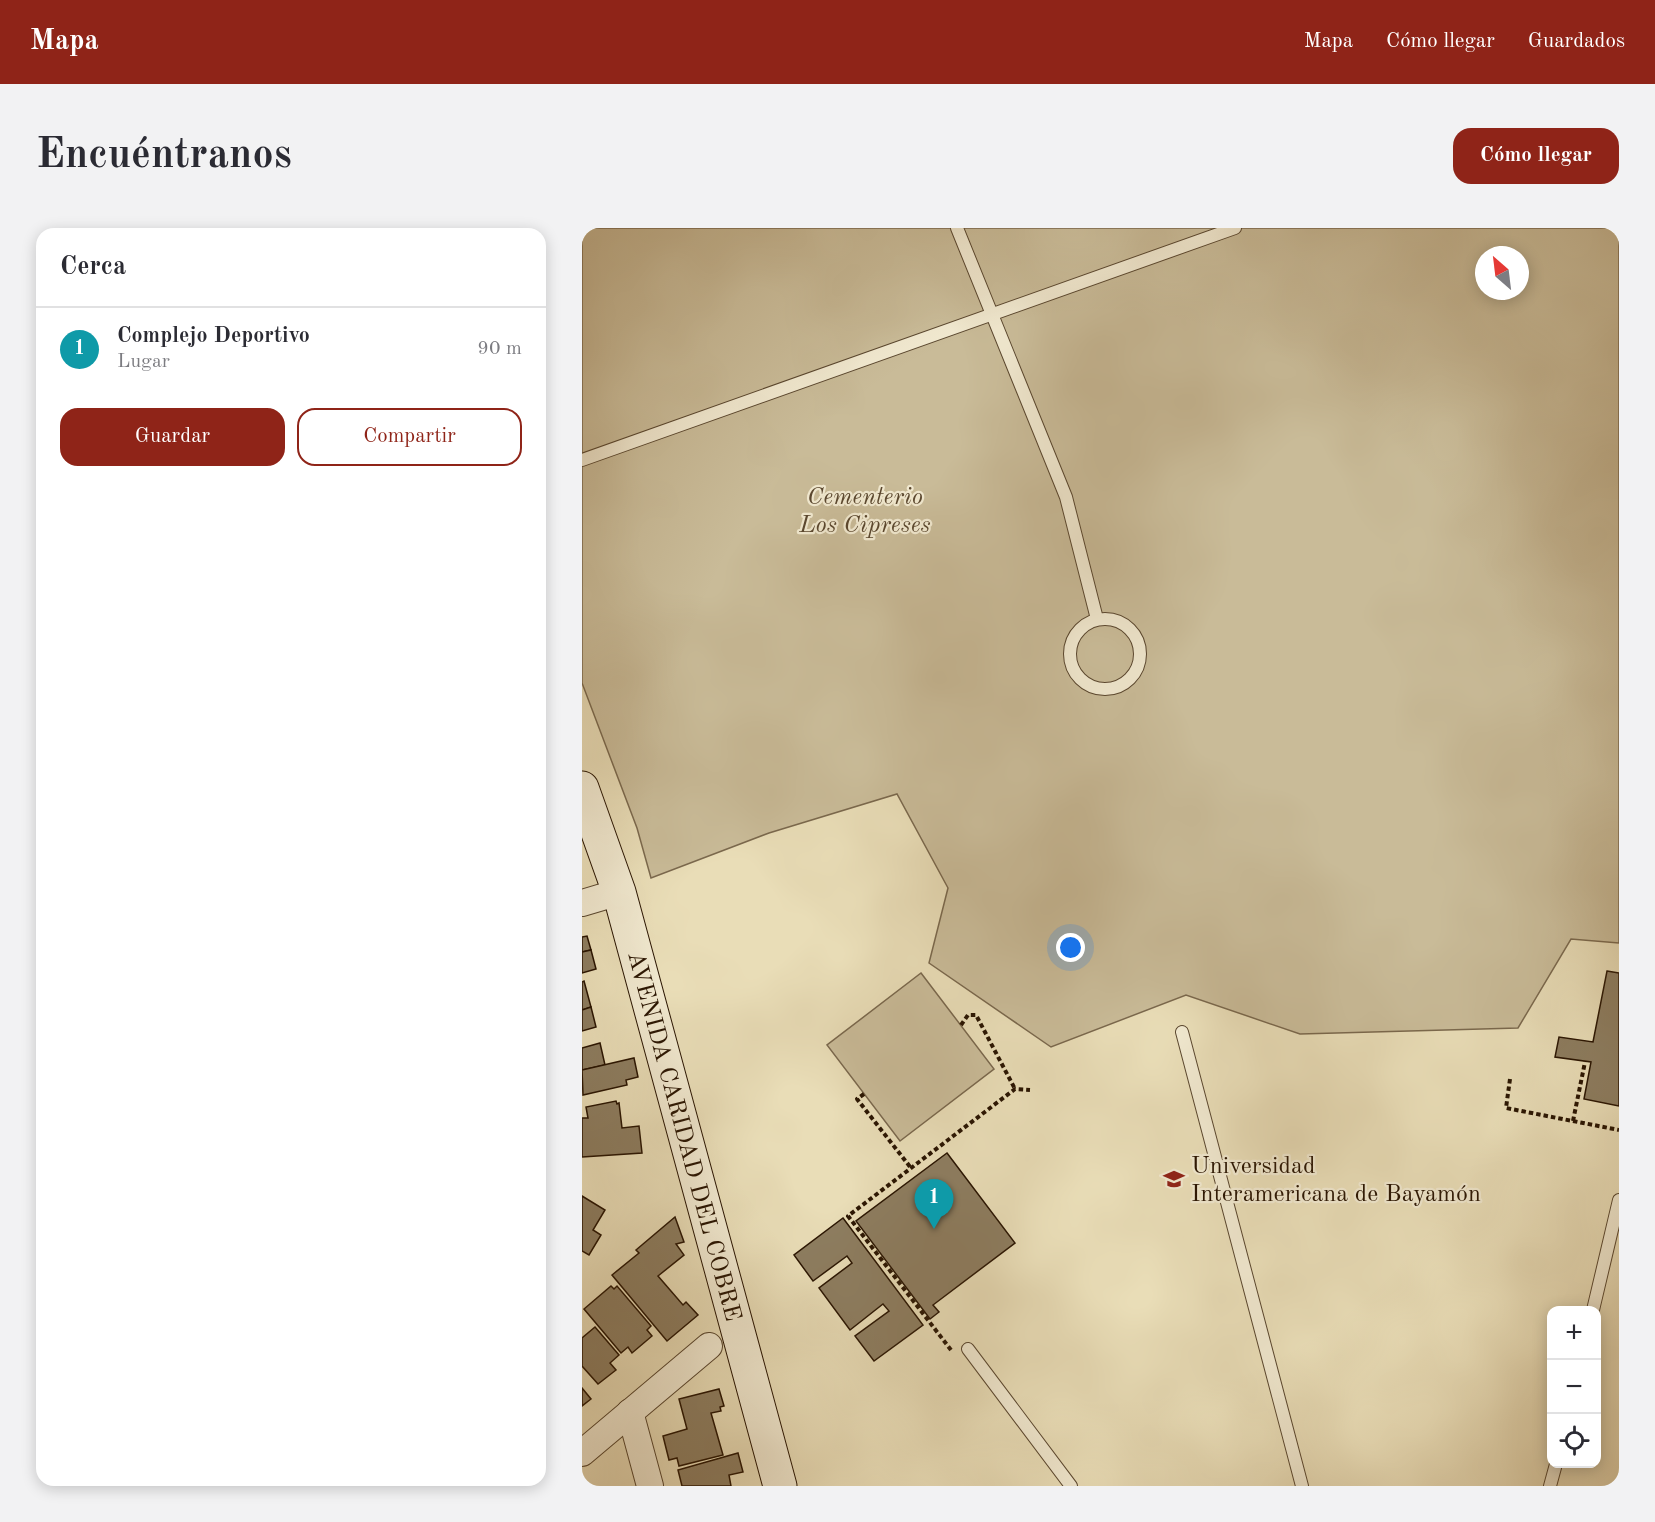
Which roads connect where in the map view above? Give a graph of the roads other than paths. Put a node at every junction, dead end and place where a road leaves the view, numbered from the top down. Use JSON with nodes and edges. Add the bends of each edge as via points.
{"nodes":[{"id":1,"x":957,"y":228,"type":"edge"},
{"id":2,"x":1235,"y":228,"type":"edge"},
{"id":3,"x":991,"y":314,"type":"junction"},
{"id":4,"x":582,"y":460,"type":"edge"},
{"id":5,"x":1097,"y":619,"type":"junction"},
{"id":6,"x":582,"y":788,"type":"edge"},
{"id":7,"x":619,"y":892,"type":"junction"},
{"id":8,"x":582,"y":903,"type":"edge"},
{"id":9,"x":1182,"y":1032,"type":"dead end"},
{"id":10,"x":1619,"y":1200,"type":"edge"},
{"id":11,"x":1594,"y":1306,"type":"edge"},
{"id":12,"x":709,"y":1346,"type":"dead end"},
{"id":13,"x":968,"y":1349,"type":"dead end"},
{"id":14,"x":630,"y":1412,"type":"junction"},
{"id":15,"x":582,"y":1453,"type":"edge"},
{"id":16,"x":1555,"y":1468,"type":"edge"},
{"id":17,"x":650,"y":1486,"type":"edge"},
{"id":18,"x":780,"y":1486,"type":"edge"},
{"id":19,"x":1071,"y":1486,"type":"edge"},
{"id":20,"x":1302,"y":1486,"type":"edge"},
{"id":21,"x":1550,"y":1486,"type":"edge"}],
"edges":[{"from":1,"to":3,"type":"lane"},
{"from":2,"to":3,"type":"lane"},
{"from":3,"to":4,"type":"lane"},
{"from":3,"to":5,"type":"lane","via":[[1066,497]]},
{"from":5,"to":5,"type":"lane","via":[[1077,632],[1071,643],[1072,666],[1087,685],[1110,690],[1138,669],[1140,647],[1129,627]]},
{"from":6,"to":7,"type":"street","name":"AVENIDA CARIDAD DEL COBRE"},
{"from":7,"to":8,"type":"street"},
{"from":7,"to":18,"type":"street","name":"AVENIDA CARIDAD DEL COBRE"},
{"from":9,"to":20,"type":"lane"},
{"from":10,"to":11,"type":"lane"},
{"from":12,"to":14,"type":"street"},
{"from":13,"to":19,"type":"lane"},
{"from":14,"to":15,"type":"street"},
{"from":14,"to":17,"type":"street"},
{"from":16,"to":21,"type":"lane"}]}
